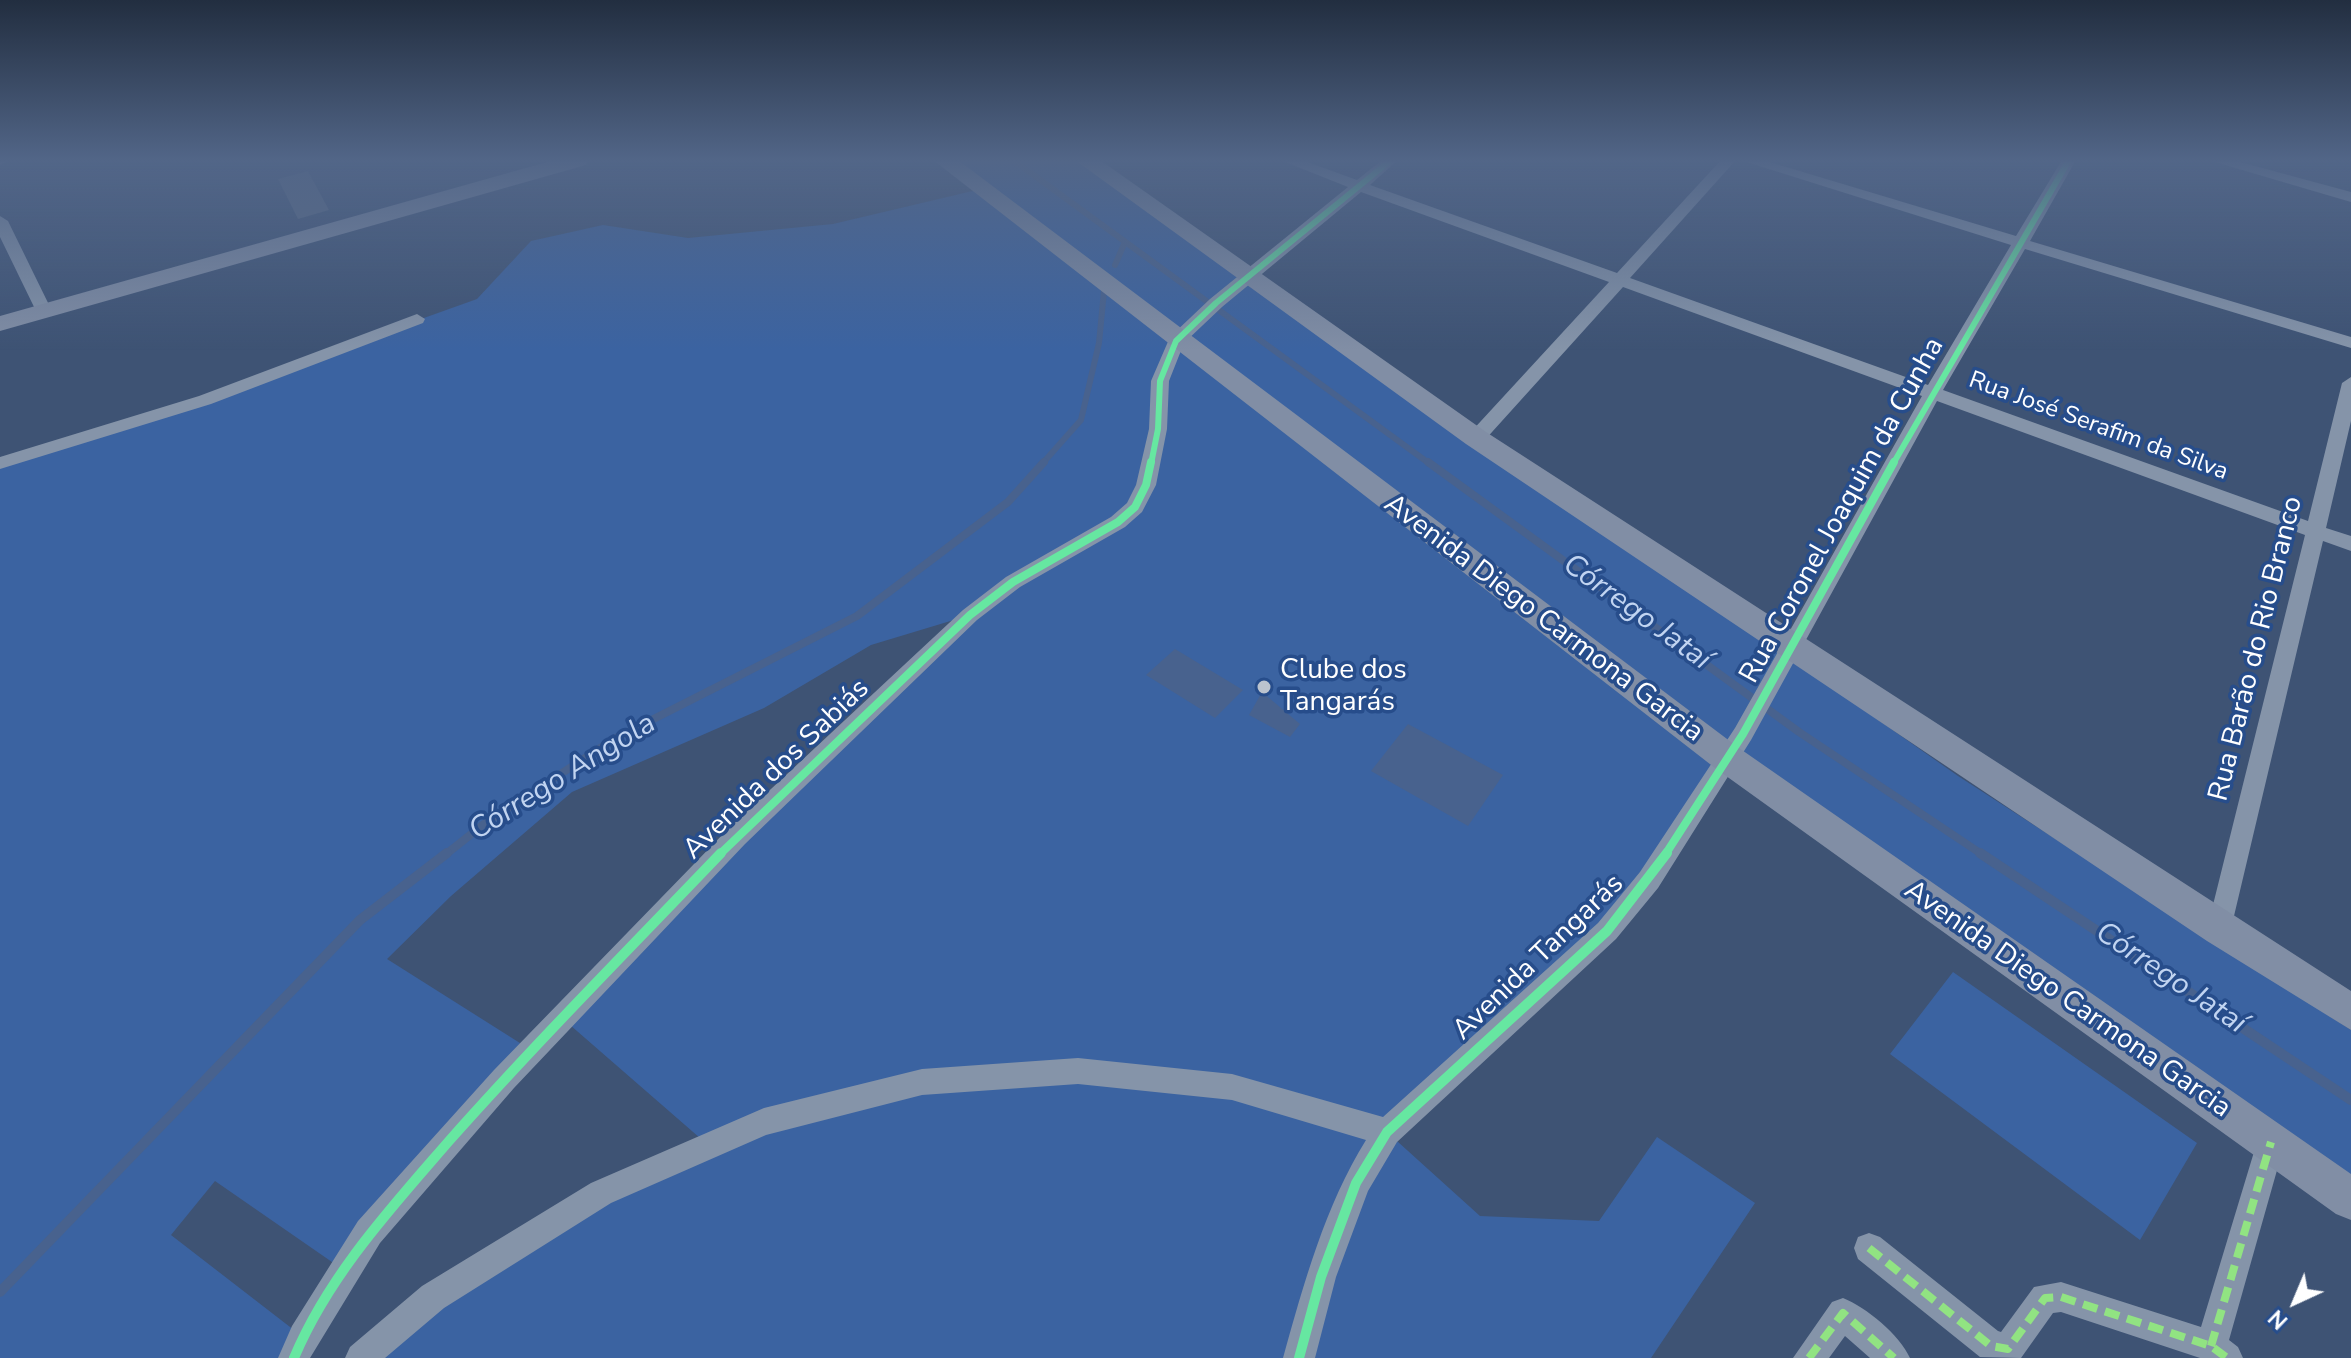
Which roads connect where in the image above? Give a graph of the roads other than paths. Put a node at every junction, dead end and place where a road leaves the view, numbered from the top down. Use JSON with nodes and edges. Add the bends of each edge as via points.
{"nodes":[{"id":1,"x":1,"y":223,"type":"edge"},
{"id":2,"x":354,"y":223,"type":"edge"},
{"id":3,"x":1035,"y":223,"type":"edge"},
{"id":4,"x":1173,"y":223,"type":"edge"},
{"id":5,"x":1313,"y":223,"type":"edge"},
{"id":6,"x":1461,"y":223,"type":"edge"},
{"id":7,"x":1671,"y":223,"type":"edge"},
{"id":8,"x":1955,"y":223,"type":"edge"},
{"id":9,"x":2034,"y":223,"type":"edge"},
{"id":10,"x":2023,"y":244,"type":"junction"},
{"id":11,"x":1247,"y":277,"type":"junction"},
{"id":12,"x":1618,"y":281,"type":"junction"},
{"id":13,"x":44,"y":311,"type":"junction"},
{"id":14,"x":417,"y":319,"type":"dead end"},
{"id":15,"x":0,"y":324,"type":"edge"},
{"id":16,"x":1187,"y":330,"type":"junction"},
{"id":17,"x":2351,"y":343,"type":"edge"},
{"id":18,"x":2351,"y":383,"type":"edge"},
{"id":19,"x":1932,"y":393,"type":"junction"},
{"id":20,"x":1476,"y":438,"type":"junction"},
{"id":21,"x":0,"y":463,"type":"edge"},
{"id":22,"x":2316,"y":532,"type":"junction"},
{"id":23,"x":2351,"y":544,"type":"edge"},
{"id":24,"x":1792,"y":647,"type":"junction"},
{"id":25,"x":1735,"y":746,"type":"junction"},
{"id":26,"x":2220,"y":929,"type":"junction"},
{"id":27,"x":2351,"y":1012,"type":"edge"},
{"id":28,"x":1387,"y":1132,"type":"junction"},
{"id":29,"x":2271,"y":1142,"type":"junction"},
{"id":30,"x":2351,"y":1199,"type":"edge"},
{"id":31,"x":1869,"y":1248,"type":"dead end"},
{"id":32,"x":2219,"y":1352,"type":"edge"},
{"id":33,"x":294,"y":1358,"type":"edge"},
{"id":34,"x":361,"y":1358,"type":"edge"},
{"id":35,"x":1299,"y":1358,"type":"edge"},
{"id":36,"x":1809,"y":1358,"type":"edge"},
{"id":37,"x":1894,"y":1358,"type":"edge"}],
"edges":[{"from":1,"to":13,"type":"street"},
{"from":2,"to":13,"type":"main road"},
{"from":3,"to":16,"type":"main road","name":"Avenida Diego Carmona Garcia"},
{"from":4,"to":11,"type":"main road"},
{"from":5,"to":11,"type":"street"},
{"from":6,"to":12,"type":"street","name":"Rua José Serafim da Silva"},
{"from":7,"to":12,"type":"street"},
{"from":8,"to":10,"type":"street"},
{"from":9,"to":10,"type":"street","name":"Rua Coronel Joaquim da Cunha"},
{"from":10,"to":17,"type":"street"},
{"from":10,"to":19,"type":"street","name":"Rua Coronel Joaquim da Cunha"},
{"from":11,"to":16,"type":"street"},
{"from":11,"to":20,"type":"main road"},
{"from":12,"to":19,"type":"street","name":"Rua José Serafim da Silva"},
{"from":12,"to":20,"type":"street"},
{"from":13,"to":15,"type":"main road"},
{"from":14,"to":21,"type":"street","via":[[205,400]]},
{"from":16,"to":25,"type":"main road","name":"Avenida Diego Carmona Garcia"},
{"from":16,"to":33,"type":"street","name":"Avenida dos Sabiás","via":[[1160,381],[1158,429],[1146,485],[1135,507],[1013,582],[970,615],[736,837],[504,1079],[369,1232]]},
{"from":18,"to":22,"type":"street","name":"Rua Barão do Rio Branco"},
{"from":19,"to":22,"type":"street","name":"Rua José Serafim da Silva"},
{"from":19,"to":24,"type":"street","name":"Rua Coronel Joaquim da Cunha"},
{"from":20,"to":24,"type":"main road"},
{"from":22,"to":23,"type":"street","name":"Rua José Serafim da Silva"},
{"from":22,"to":26,"type":"street","name":"Rua Barão do Rio Branco"},
{"from":24,"to":25,"type":"street","name":"Rua Coronel Joaquim da Cunha"},
{"from":24,"to":26,"type":"main road"},
{"from":25,"to":28,"type":"street","name":"Avenida Tangarás","via":[[1649,880],[1607,931]]},
{"from":25,"to":29,"type":"main road","name":"Avenida Diego Carmona Garcia"},
{"from":26,"to":27,"type":"main road"},
{"from":28,"to":34,"type":"street","via":[[1232,1087],[1078,1071],[922,1082],[764,1122],[601,1193],[433,1297]]},
{"from":28,"to":35,"type":"street","name":"Avenida Tangarás","via":[[1356,1183],[1321,1277]]},
{"from":29,"to":30,"type":"main road","name":"Avenida Diego Carmona Garcia"},
{"from":29,"to":32,"type":"street"},
{"from":31,"to":32,"type":"street","via":[[1991,1346],[2008,1349],[2045,1298],[2061,1297]]},
{"from":36,"to":37,"type":"street","via":[[1843,1313]]}]}
